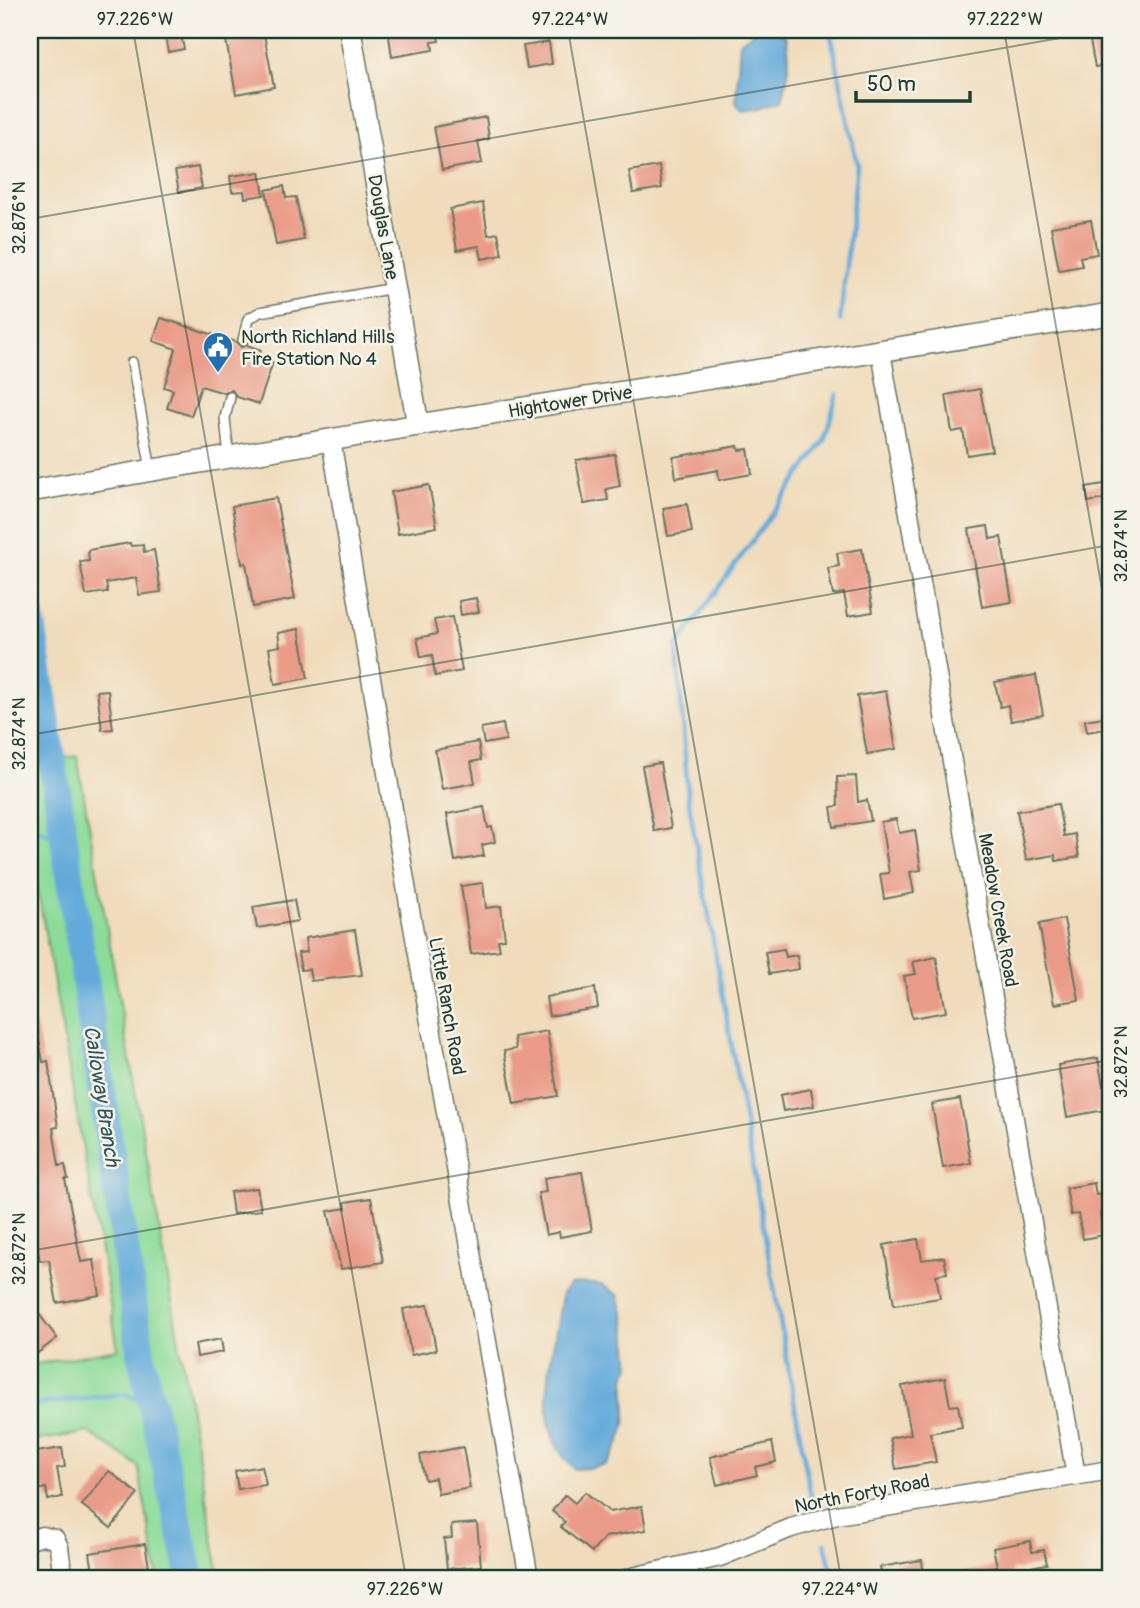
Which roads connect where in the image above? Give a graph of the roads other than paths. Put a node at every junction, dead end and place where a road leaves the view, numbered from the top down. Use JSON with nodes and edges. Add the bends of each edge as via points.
{"nodes":[{"id":1,"x":350,"y":30,"type":"edge"},
{"id":2,"x":394,"y":288,"type":"junction"},
{"id":3,"x":1110,"y":314,"type":"edge"},
{"id":4,"x":243,"y":340,"type":"dead end"},
{"id":5,"x":881,"y":352,"type":"junction"},
{"id":6,"x":132,"y":362,"type":"dead end"},
{"id":7,"x":230,"y":397,"type":"dead end"},
{"id":8,"x":418,"y":425,"type":"junction"},
{"id":9,"x":331,"y":440,"type":"junction"},
{"id":10,"x":229,"y":457,"type":"junction"},
{"id":11,"x":151,"y":470,"type":"junction"},
{"id":12,"x":30,"y":491,"type":"edge"},
{"id":13,"x":1110,"y":1470,"type":"edge"},
{"id":14,"x":1076,"y":1476,"type":"junction"},
{"id":15,"x":30,"y":1540,"type":"edge"},
{"id":16,"x":63,"y":1578,"type":"edge"},
{"id":17,"x":529,"y":1578,"type":"edge"},
{"id":18,"x":628,"y":1578,"type":"edge"}],
"edges":[{"from":1,"to":2,"type":"street","name":"Douglas Lane"},
{"from":2,"to":4,"type":"lane","via":[[260,312],[248,319]]},
{"from":2,"to":8,"type":"street","name":"Douglas Lane"},
{"from":3,"to":5,"type":"street","name":"Hightower Drive"},
{"from":5,"to":8,"type":"street","name":"Hightower Drive"},
{"from":5,"to":14,"type":"street","name":"Meadow Creek Road"},
{"from":6,"to":11,"type":"lane"},
{"from":7,"to":10,"type":"lane","via":[[225,418]]},
{"from":8,"to":9,"type":"street","name":"Hightower Drive"},
{"from":9,"to":10,"type":"street","name":"Hightower Drive"},
{"from":9,"to":17,"type":"street","name":"Little Ranch Road"},
{"from":10,"to":11,"type":"street","name":"Hightower Drive"},
{"from":11,"to":12,"type":"street","name":"Hightower Drive"},
{"from":13,"to":14,"type":"street","name":"North Forty Road"},
{"from":14,"to":18,"type":"street","name":"North Forty Road","via":[[837,1515],[720,1557]]},
{"from":15,"to":16,"type":"street","via":[[42,1535],[55,1539]]}]}
